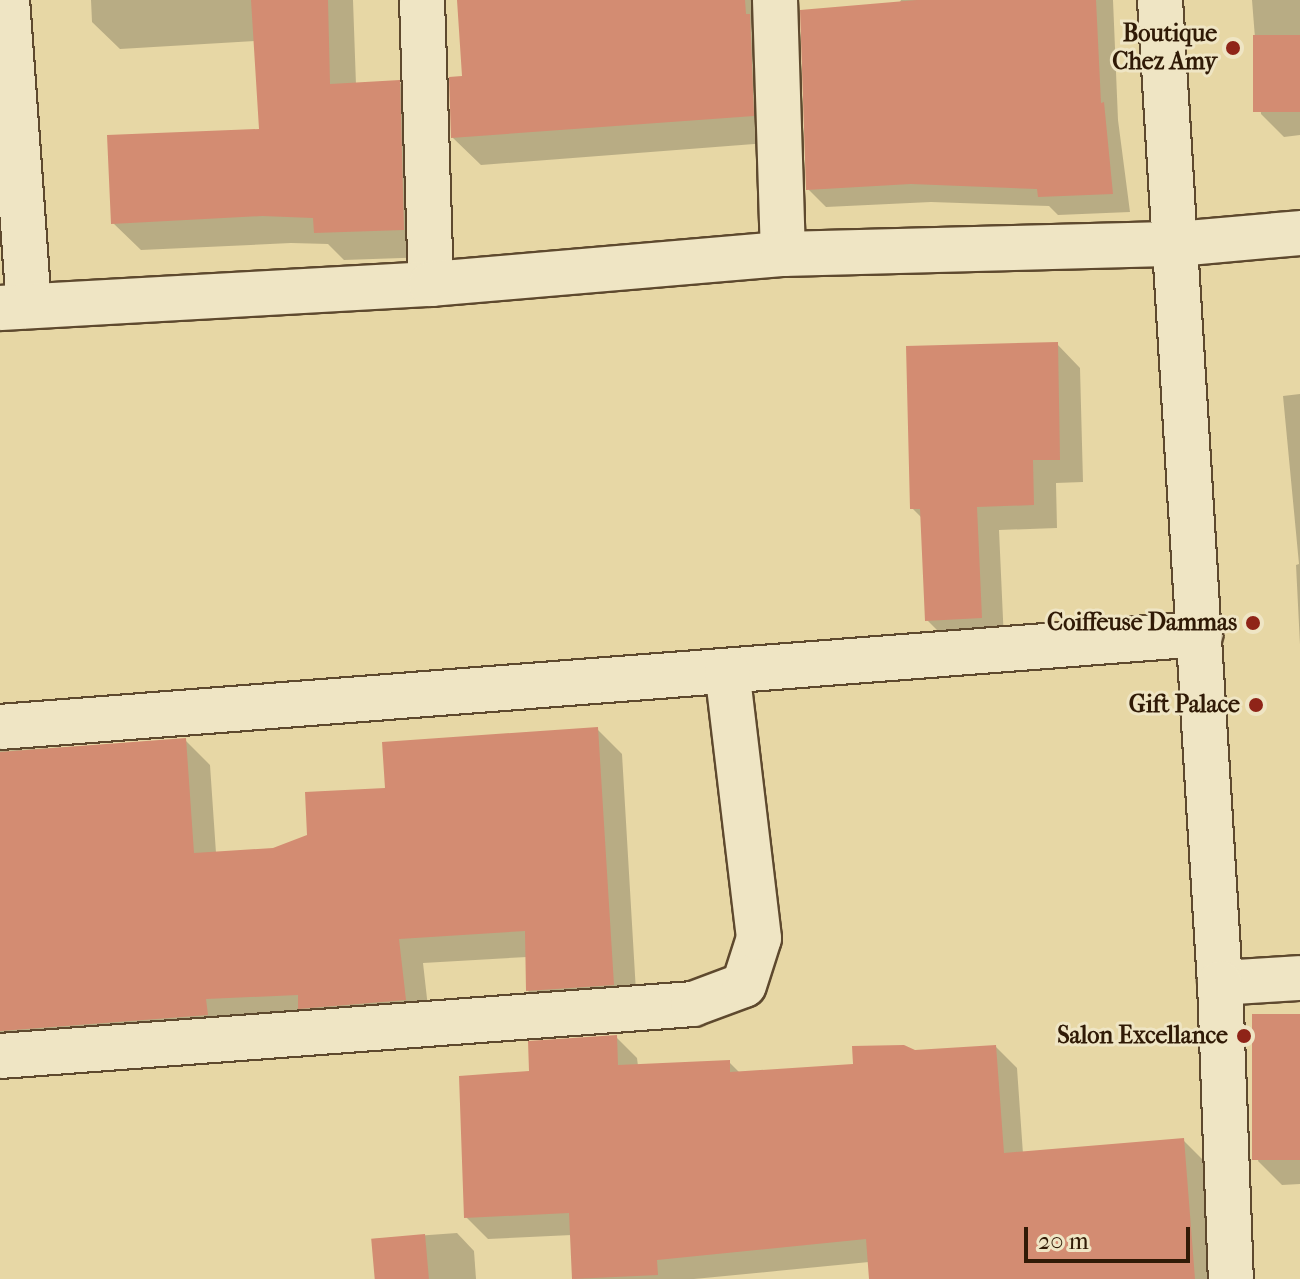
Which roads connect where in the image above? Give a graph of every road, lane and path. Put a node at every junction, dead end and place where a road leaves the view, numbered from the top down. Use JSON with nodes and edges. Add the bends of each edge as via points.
{"nodes":[{"id":1,"x":7,"y":0,"type":"edge"},
{"id":2,"x":422,"y":0,"type":"edge"},
{"id":3,"x":775,"y":0,"type":"edge"},
{"id":4,"x":1160,"y":0,"type":"edge"},
{"id":5,"x":1300,"y":233,"type":"edge"},
{"id":6,"x":1177,"y":244,"type":"junction"},
{"id":7,"x":783,"y":254,"type":"junction"},
{"id":8,"x":431,"y":284,"type":"junction"},
{"id":9,"x":14,"y":307,"type":"edge"},
{"id":10,"x":1200,"y":634,"type":"junction"},
{"id":11,"x":727,"y":671,"type":"junction"},
{"id":12,"x":0,"y":727,"type":"edge"},
{"id":13,"x":1300,"y":978,"type":"edge"},
{"id":14,"x":1220,"y":983,"type":"junction"},
{"id":15,"x":0,"y":1056,"type":"edge"},
{"id":16,"x":1231,"y":1279,"type":"edge"}],
"edges":[{"from":1,"to":9,"type":"street"},
{"from":2,"to":8,"type":"street"},
{"from":3,"to":7,"type":"street"},
{"from":4,"to":6,"type":"street"},
{"from":5,"to":6,"type":"street"},
{"from":6,"to":7,"type":"street"},
{"from":6,"to":10,"type":"street"},
{"from":7,"to":8,"type":"street"},
{"from":8,"to":9,"type":"street"},
{"from":10,"to":11,"type":"street"},
{"from":10,"to":14,"type":"street"},
{"from":11,"to":12,"type":"street"},
{"from":11,"to":15,"type":"street","via":[[759,938],[744,985],[693,1004]]},
{"from":13,"to":14,"type":"street"},
{"from":14,"to":16,"type":"street"}]}
